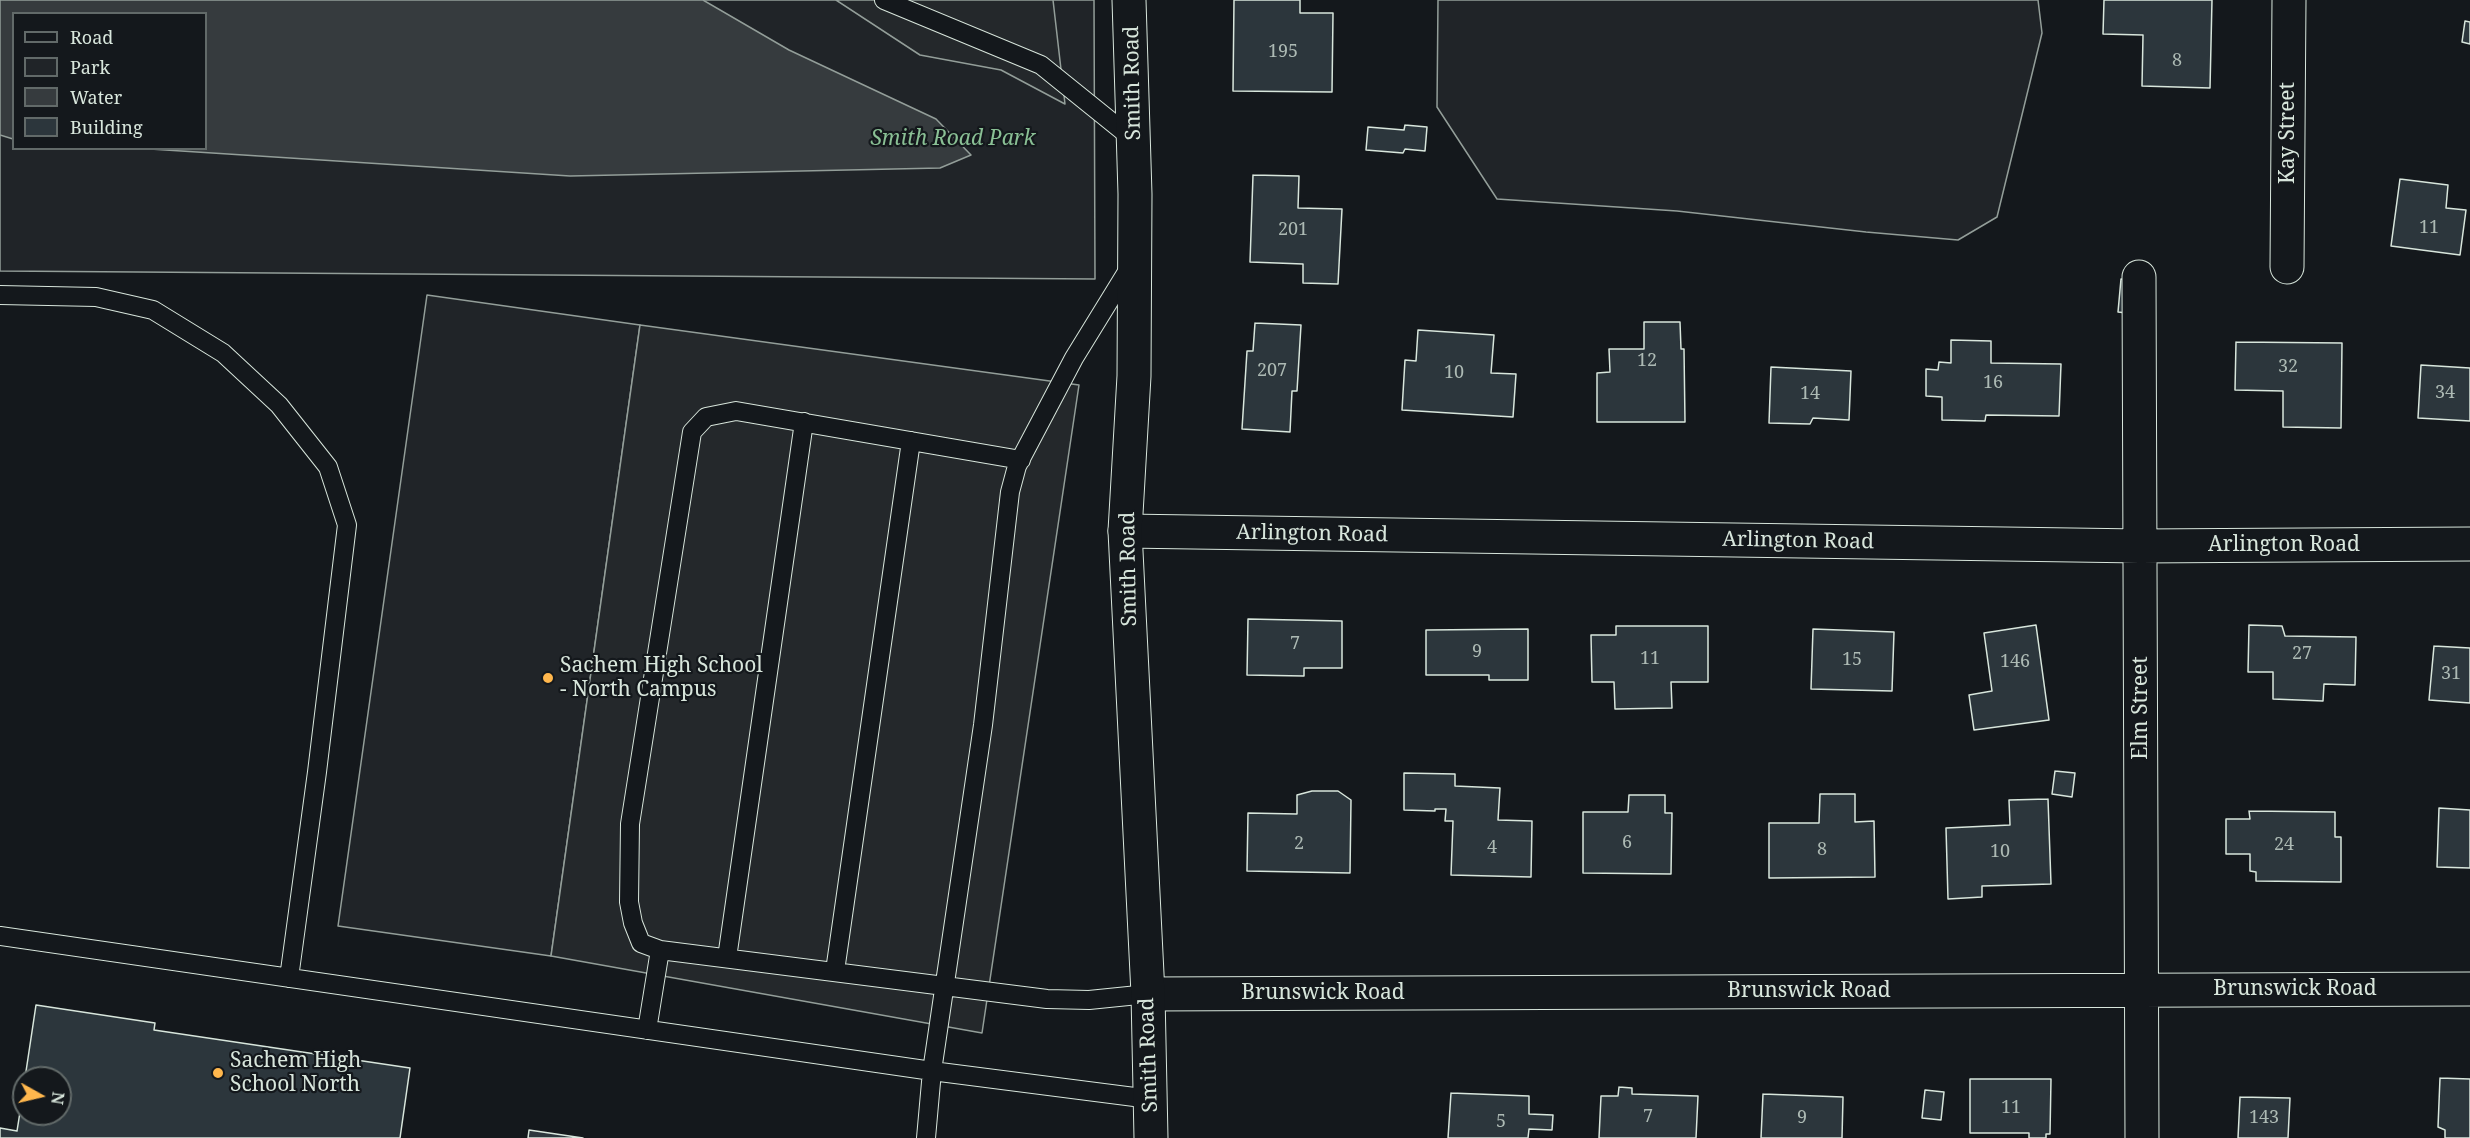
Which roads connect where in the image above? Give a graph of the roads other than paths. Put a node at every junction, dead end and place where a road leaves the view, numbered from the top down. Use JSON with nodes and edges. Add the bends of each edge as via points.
{"nodes":[{"id":1,"x":884,"y":0,"type":"edge"},
{"id":2,"x":1130,"y":0,"type":"edge"},
{"id":3,"x":2289,"y":0,"type":"edge"},
{"id":4,"x":1134,"y":140,"type":"junction"},
{"id":5,"x":1135,"y":260,"type":"junction"},
{"id":6,"x":2287,"y":267,"type":"dead end"},
{"id":7,"x":2139,"y":278,"type":"dead end"},
{"id":8,"x":0,"y":296,"type":"edge"},
{"id":9,"x":804,"y":422,"type":"junction"},
{"id":10,"x":910,"y":441,"type":"junction"},
{"id":11,"x":1021,"y":460,"type":"junction"},
{"id":12,"x":1125,"y":531,"type":"junction"},
{"id":13,"x":2470,"y":543,"type":"edge"},
{"id":14,"x":2140,"y":546,"type":"junction"},
{"id":15,"x":0,"y":936,"type":"edge"},
{"id":16,"x":660,"y":950,"type":"junction"},
{"id":17,"x":727,"y":958,"type":"junction"},
{"id":18,"x":835,"y":971,"type":"junction"},
{"id":19,"x":289,"y":978,"type":"junction"},
{"id":20,"x":945,"y":985,"type":"junction"},
{"id":21,"x":2470,"y":989,"type":"edge"},
{"id":22,"x":2142,"y":990,"type":"junction"},
{"id":23,"x":1148,"y":994,"type":"junction"},
{"id":24,"x":647,"y":1030,"type":"junction"},
{"id":25,"x":932,"y":1071,"type":"junction"},
{"id":26,"x":1150,"y":1099,"type":"junction"},
{"id":27,"x":926,"y":1138,"type":"edge"},
{"id":28,"x":1151,"y":1138,"type":"edge"},
{"id":29,"x":2142,"y":1138,"type":"edge"}],
"edges":[{"from":1,"to":4,"type":"lane","via":[[1041,64]]},
{"from":2,"to":4,"type":"street","name":"Smith Road"},
{"from":3,"to":6,"type":"street","name":"Kay Street"},
{"from":4,"to":5,"type":"street","name":"Smith Road"},
{"from":5,"to":11,"type":"lane","via":[[1074,358]]},
{"from":5,"to":12,"type":"street","name":"Smith Road","via":[[1134,376]]},
{"from":7,"to":14,"type":"street","name":"Elm Street"},
{"from":8,"to":19,"type":"lane","via":[[96,297],[153,310],[223,353],[279,405],[328,466],[347,525]]},
{"from":9,"to":10,"type":"lane"},
{"from":9,"to":16,"type":"lane","via":[[736,411],[706,417],[692,432],[630,825],[629,902],[633,923],[640,943]]},
{"from":9,"to":17,"type":"lane"},
{"from":10,"to":11,"type":"lane"},
{"from":10,"to":18,"type":"lane"},
{"from":11,"to":20,"type":"lane","via":[[1010,492],[983,725]]},
{"from":12,"to":14,"type":"street","name":"Arlington Road"},
{"from":12,"to":23,"type":"street","name":"Smith Road"},
{"from":13,"to":14,"type":"street","name":"Arlington Road"},
{"from":14,"to":22,"type":"street","name":"Elm Street"},
{"from":15,"to":19,"type":"lane"},
{"from":16,"to":17,"type":"lane"},
{"from":16,"to":24,"type":"lane"},
{"from":17,"to":18,"type":"lane"},
{"from":18,"to":20,"type":"lane"},
{"from":19,"to":24,"type":"lane"},
{"from":20,"to":23,"type":"lane","via":[[1047,999],[1089,1000]]},
{"from":20,"to":25,"type":"lane"},
{"from":21,"to":22,"type":"street","name":"Brunswick Road"},
{"from":22,"to":23,"type":"street","name":"Brunswick Road"},
{"from":22,"to":29,"type":"street","name":"Elm Street"},
{"from":23,"to":26,"type":"street","name":"Smith Road"},
{"from":24,"to":25,"type":"lane"},
{"from":25,"to":26,"type":"lane"},
{"from":25,"to":27,"type":"lane"},
{"from":26,"to":28,"type":"street","name":"Smith Road"}]}
